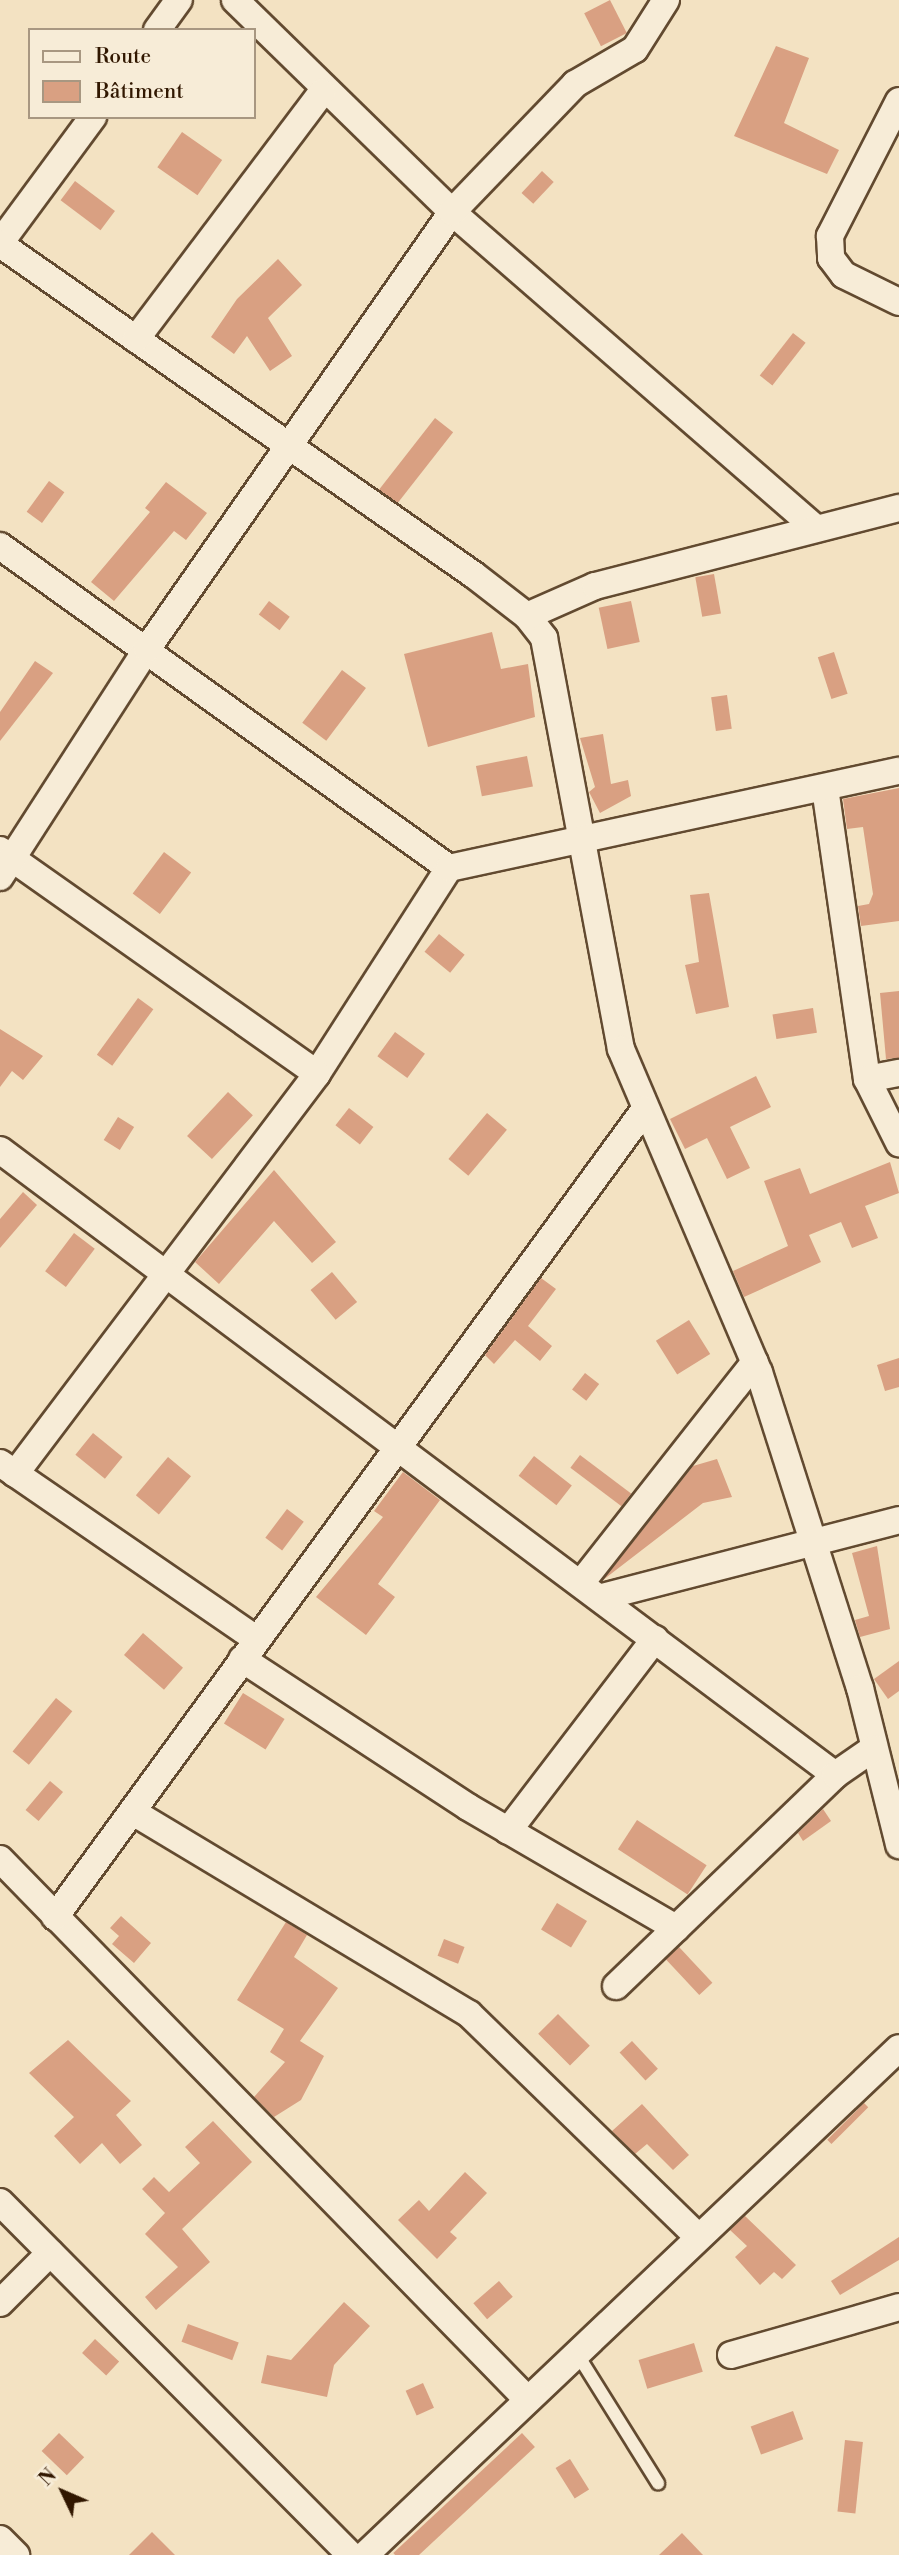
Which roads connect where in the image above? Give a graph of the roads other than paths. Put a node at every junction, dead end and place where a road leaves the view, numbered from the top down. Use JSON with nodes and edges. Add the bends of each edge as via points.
{"nodes":[{"id":1,"x":179,"y":0,"type":"edge"},
{"id":2,"x":235,"y":0,"type":"edge"},
{"id":3,"x":666,"y":0,"type":"edge"},
{"id":4,"x":158,"y":28,"type":"edge"},
{"id":5,"x":322,"y":92,"type":"junction"},
{"id":6,"x":899,"y":101,"type":"edge"},
{"id":7,"x":92,"y":119,"type":"edge"},
{"id":8,"x":452,"y":212,"type":"junction"},
{"id":9,"x":0,"y":243,"type":"edge"},
{"id":10,"x":899,"y":302,"type":"edge"},
{"id":11,"x":136,"y":339,"type":"junction"},
{"id":12,"x":290,"y":450,"type":"junction"},
{"id":13,"x":899,"y":508,"type":"edge"},
{"id":14,"x":816,"y":528,"type":"junction"},
{"id":15,"x":0,"y":546,"type":"edge"},
{"id":16,"x":527,"y":616,"type":"junction"},
{"id":17,"x":147,"y":649,"type":"junction"},
{"id":18,"x":899,"y":771,"type":"edge"},
{"id":19,"x":825,"y":789,"type":"junction"},
{"id":20,"x":582,"y":836,"type":"junction"},
{"id":21,"x":4,"y":862,"type":"edge"},
{"id":22,"x":449,"y":868,"type":"junction"},
{"id":23,"x":899,"y":1073,"type":"edge"},
{"id":24,"x":317,"y":1074,"type":"junction"},
{"id":25,"x":867,"y":1079,"type":"junction"},
{"id":26,"x":645,"y":1109,"type":"junction"},
{"id":27,"x":899,"y":1143,"type":"edge"},
{"id":28,"x":0,"y":1150,"type":"edge"},
{"id":29,"x":168,"y":1271,"type":"junction"},
{"id":30,"x":755,"y":1362,"type":"junction"},
{"id":31,"x":397,"y":1443,"type":"junction"},
{"id":32,"x":7,"y":1469,"type":"edge"},
{"id":33,"x":899,"y":1521,"type":"edge"},
{"id":34,"x":813,"y":1542,"type":"junction"},
{"id":35,"x":591,"y":1590,"type":"junction"},
{"id":36,"x":655,"y":1639,"type":"junction"},
{"id":37,"x":249,"y":1649,"type":"junction"},
{"id":38,"x":874,"y":1748,"type":"junction"},
{"id":39,"x":835,"y":1775,"type":"junction"},
{"id":40,"x":133,"y":1812,"type":"junction"},
{"id":41,"x":508,"y":1831,"type":"junction"},
{"id":42,"x":899,"y":1846,"type":"edge"},
{"id":43,"x":0,"y":1859,"type":"edge"},
{"id":44,"x":55,"y":1917,"type":"junction"},
{"id":45,"x":676,"y":1928,"type":"junction"},
{"id":46,"x":615,"y":1986,"type":"dead end"},
{"id":47,"x":899,"y":2048,"type":"edge"},
{"id":48,"x":0,"y":2202,"type":"edge"},
{"id":49,"x":696,"y":2235,"type":"junction"},
{"id":50,"x":50,"y":2253,"type":"junction"},
{"id":51,"x":0,"y":2303,"type":"edge"},
{"id":52,"x":899,"y":2307,"type":"edge"},
{"id":53,"x":576,"y":2351,"type":"junction"},
{"id":54,"x":731,"y":2355,"type":"dead end"},
{"id":55,"x":527,"y":2399,"type":"junction"},
{"id":56,"x":657,"y":2483,"type":"dead end"},
{"id":57,"x":0,"y":2539,"type":"edge"},
{"id":58,"x":16,"y":2555,"type":"edge"},
{"id":59,"x":351,"y":2555,"type":"edge"},
{"id":60,"x":365,"y":2555,"type":"edge"}],
"edges":[{"from":1,"to":4,"type":"street"},
{"from":2,"to":5,"type":"street"},
{"from":3,"to":8,"type":"street","via":[[635,49],[575,84]]},
{"from":5,"to":8,"type":"street"},
{"from":5,"to":11,"type":"street"},
{"from":6,"to":10,"type":"street","via":[[830,236],[831,258],[844,275]]},
{"from":7,"to":9,"type":"street"},
{"from":8,"to":12,"type":"street"},
{"from":8,"to":14,"type":"street"},
{"from":9,"to":11,"type":"street"},
{"from":11,"to":12,"type":"street"},
{"from":12,"to":16,"type":"street"},
{"from":12,"to":17,"type":"street"},
{"from":13,"to":14,"type":"street"},
{"from":14,"to":16,"type":"street","via":[[595,586]]},
{"from":15,"to":17,"type":"street"},
{"from":16,"to":20,"type":"street","via":[[551,659]]},
{"from":17,"to":21,"type":"street"},
{"from":17,"to":22,"type":"street"},
{"from":18,"to":19,"type":"street"},
{"from":19,"to":20,"type":"street"},
{"from":19,"to":25,"type":"street"},
{"from":20,"to":22,"type":"street"},
{"from":20,"to":26,"type":"street","via":[[621,1049]]},
{"from":21,"to":24,"type":"street"},
{"from":22,"to":24,"type":"street"},
{"from":23,"to":25,"type":"street"},
{"from":24,"to":29,"type":"street"},
{"from":25,"to":27,"type":"street"},
{"from":26,"to":30,"type":"street"},
{"from":26,"to":31,"type":"street"},
{"from":28,"to":29,"type":"street"},
{"from":29,"to":31,"type":"street"},
{"from":29,"to":32,"type":"street"},
{"from":30,"to":34,"type":"street"},
{"from":30,"to":35,"type":"street"},
{"from":31,"to":35,"type":"street"},
{"from":31,"to":37,"type":"street"},
{"from":32,"to":37,"type":"street"},
{"from":33,"to":34,"type":"street"},
{"from":34,"to":35,"type":"street"},
{"from":34,"to":38,"type":"street"},
{"from":35,"to":36,"type":"street"},
{"from":36,"to":39,"type":"street"},
{"from":36,"to":41,"type":"street"},
{"from":37,"to":40,"type":"street"},
{"from":37,"to":41,"type":"street"},
{"from":38,"to":39,"type":"street"},
{"from":38,"to":42,"type":"street"},
{"from":39,"to":45,"type":"street"},
{"from":40,"to":44,"type":"street"},
{"from":40,"to":49,"type":"street","via":[[469,2014]]},
{"from":41,"to":45,"type":"street"},
{"from":43,"to":44,"type":"street"},
{"from":44,"to":55,"type":"street"},
{"from":45,"to":46,"type":"street"},
{"from":47,"to":49,"type":"street"},
{"from":48,"to":50,"type":"street"},
{"from":49,"to":53,"type":"street"},
{"from":50,"to":51,"type":"street"},
{"from":50,"to":59,"type":"street"},
{"from":52,"to":54,"type":"street"},
{"from":53,"to":55,"type":"street"},
{"from":53,"to":56,"type":"lane"},
{"from":55,"to":60,"type":"street"},
{"from":57,"to":58,"type":"street"}]}
